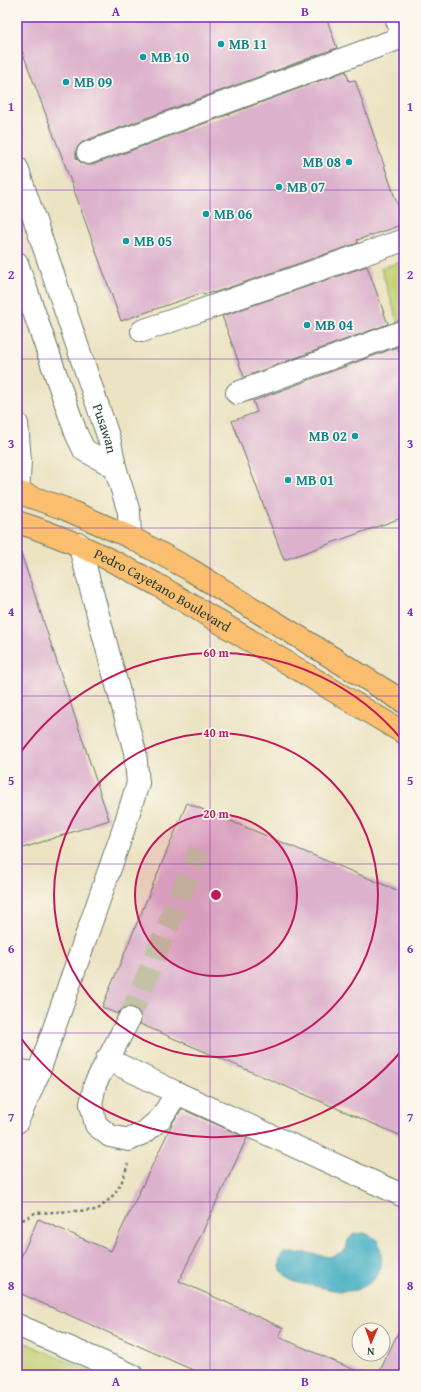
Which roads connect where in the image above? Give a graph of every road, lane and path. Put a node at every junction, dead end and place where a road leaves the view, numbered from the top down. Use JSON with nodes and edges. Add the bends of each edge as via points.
{"nodes":[{"id":1,"x":401,"y":29,"type":"edge"},
{"id":2,"x":88,"y":153,"type":"dead end"},
{"id":3,"x":17,"y":168,"type":"edge"},
{"id":4,"x":404,"y":240,"type":"edge"},
{"id":5,"x":17,"y":263,"type":"edge"},
{"id":6,"x":142,"y":331,"type":"dead end"},
{"id":7,"x":404,"y":331,"type":"edge"},
{"id":8,"x":237,"y":393,"type":"dead end"},
{"id":9,"x":17,"y":424,"type":"edge"},
{"id":10,"x":114,"y":467,"type":"junction"},
{"id":11,"x":17,"y":493,"type":"edge"},
{"id":12,"x":17,"y":522,"type":"edge"},
{"id":13,"x":130,"y":537,"type":"junction"},
{"id":14,"x":79,"y":544,"type":"junction"},
{"id":15,"x":404,"y":702,"type":"edge"},
{"id":16,"x":404,"y":734,"type":"edge"},
{"id":17,"x":129,"y":1019,"type":"tunnel mouth"},
{"id":18,"x":107,"y":1059,"type":"junction"},
{"id":19,"x":27,"y":1072,"type":"edge"},
{"id":20,"x":177,"y":1093,"type":"junction"},
{"id":21,"x":17,"y":1122,"type":"edge"},
{"id":22,"x":129,"y":1140,"type":"junction"},
{"id":23,"x":404,"y":1196,"type":"edge"},
{"id":24,"x":17,"y":1223,"type":"edge"},
{"id":25,"x":17,"y":1325,"type":"edge"},
{"id":26,"x":132,"y":1375,"type":"edge"}],
"edges":[{"from":1,"to":2,"type":"street"},
{"from":3,"to":10,"type":"street","name":"Pusawan","via":[[110,442]]},
{"from":4,"to":6,"type":"street"},
{"from":5,"to":10,"type":"street","name":"Pusawan","via":[[84,450]]},
{"from":7,"to":8,"type":"street"},
{"from":9,"to":11,"type":"street","via":[[20,461]]},
{"from":10,"to":13,"type":"street","via":[[129,512]]},
{"from":11,"to":13,"type":"main road","name":"Pedro Cayetano Boulevard","via":[[63,508]]},
{"from":12,"to":14,"type":"main road","name":"Pedro Cayetano Boulevard"},
{"from":13,"to":15,"type":"main road","name":"Pedro Cayetano Boulevard","via":[[189,569]]},
{"from":14,"to":16,"type":"main road","name":"Pedro Cayetano Boulevard","via":[[156,584]]},
{"from":14,"to":19,"type":"street","via":[[135,752],[138,783],[123,831]]},
{"from":17,"to":18,"type":"street"},
{"from":18,"to":20,"type":"street"},
{"from":18,"to":22,"type":"street","via":[[95,1084],[91,1104],[96,1125],[110,1136]]},
{"from":19,"to":21,"type":"street"},
{"from":20,"to":22,"type":"street","via":[[161,1118],[145,1132]]},
{"from":20,"to":23,"type":"street"},
{"from":22,"to":24,"type":"path","via":[[129,1163],[121,1184],[111,1198],[97,1210],[35,1213]]},
{"from":25,"to":26,"type":"street"}]}
